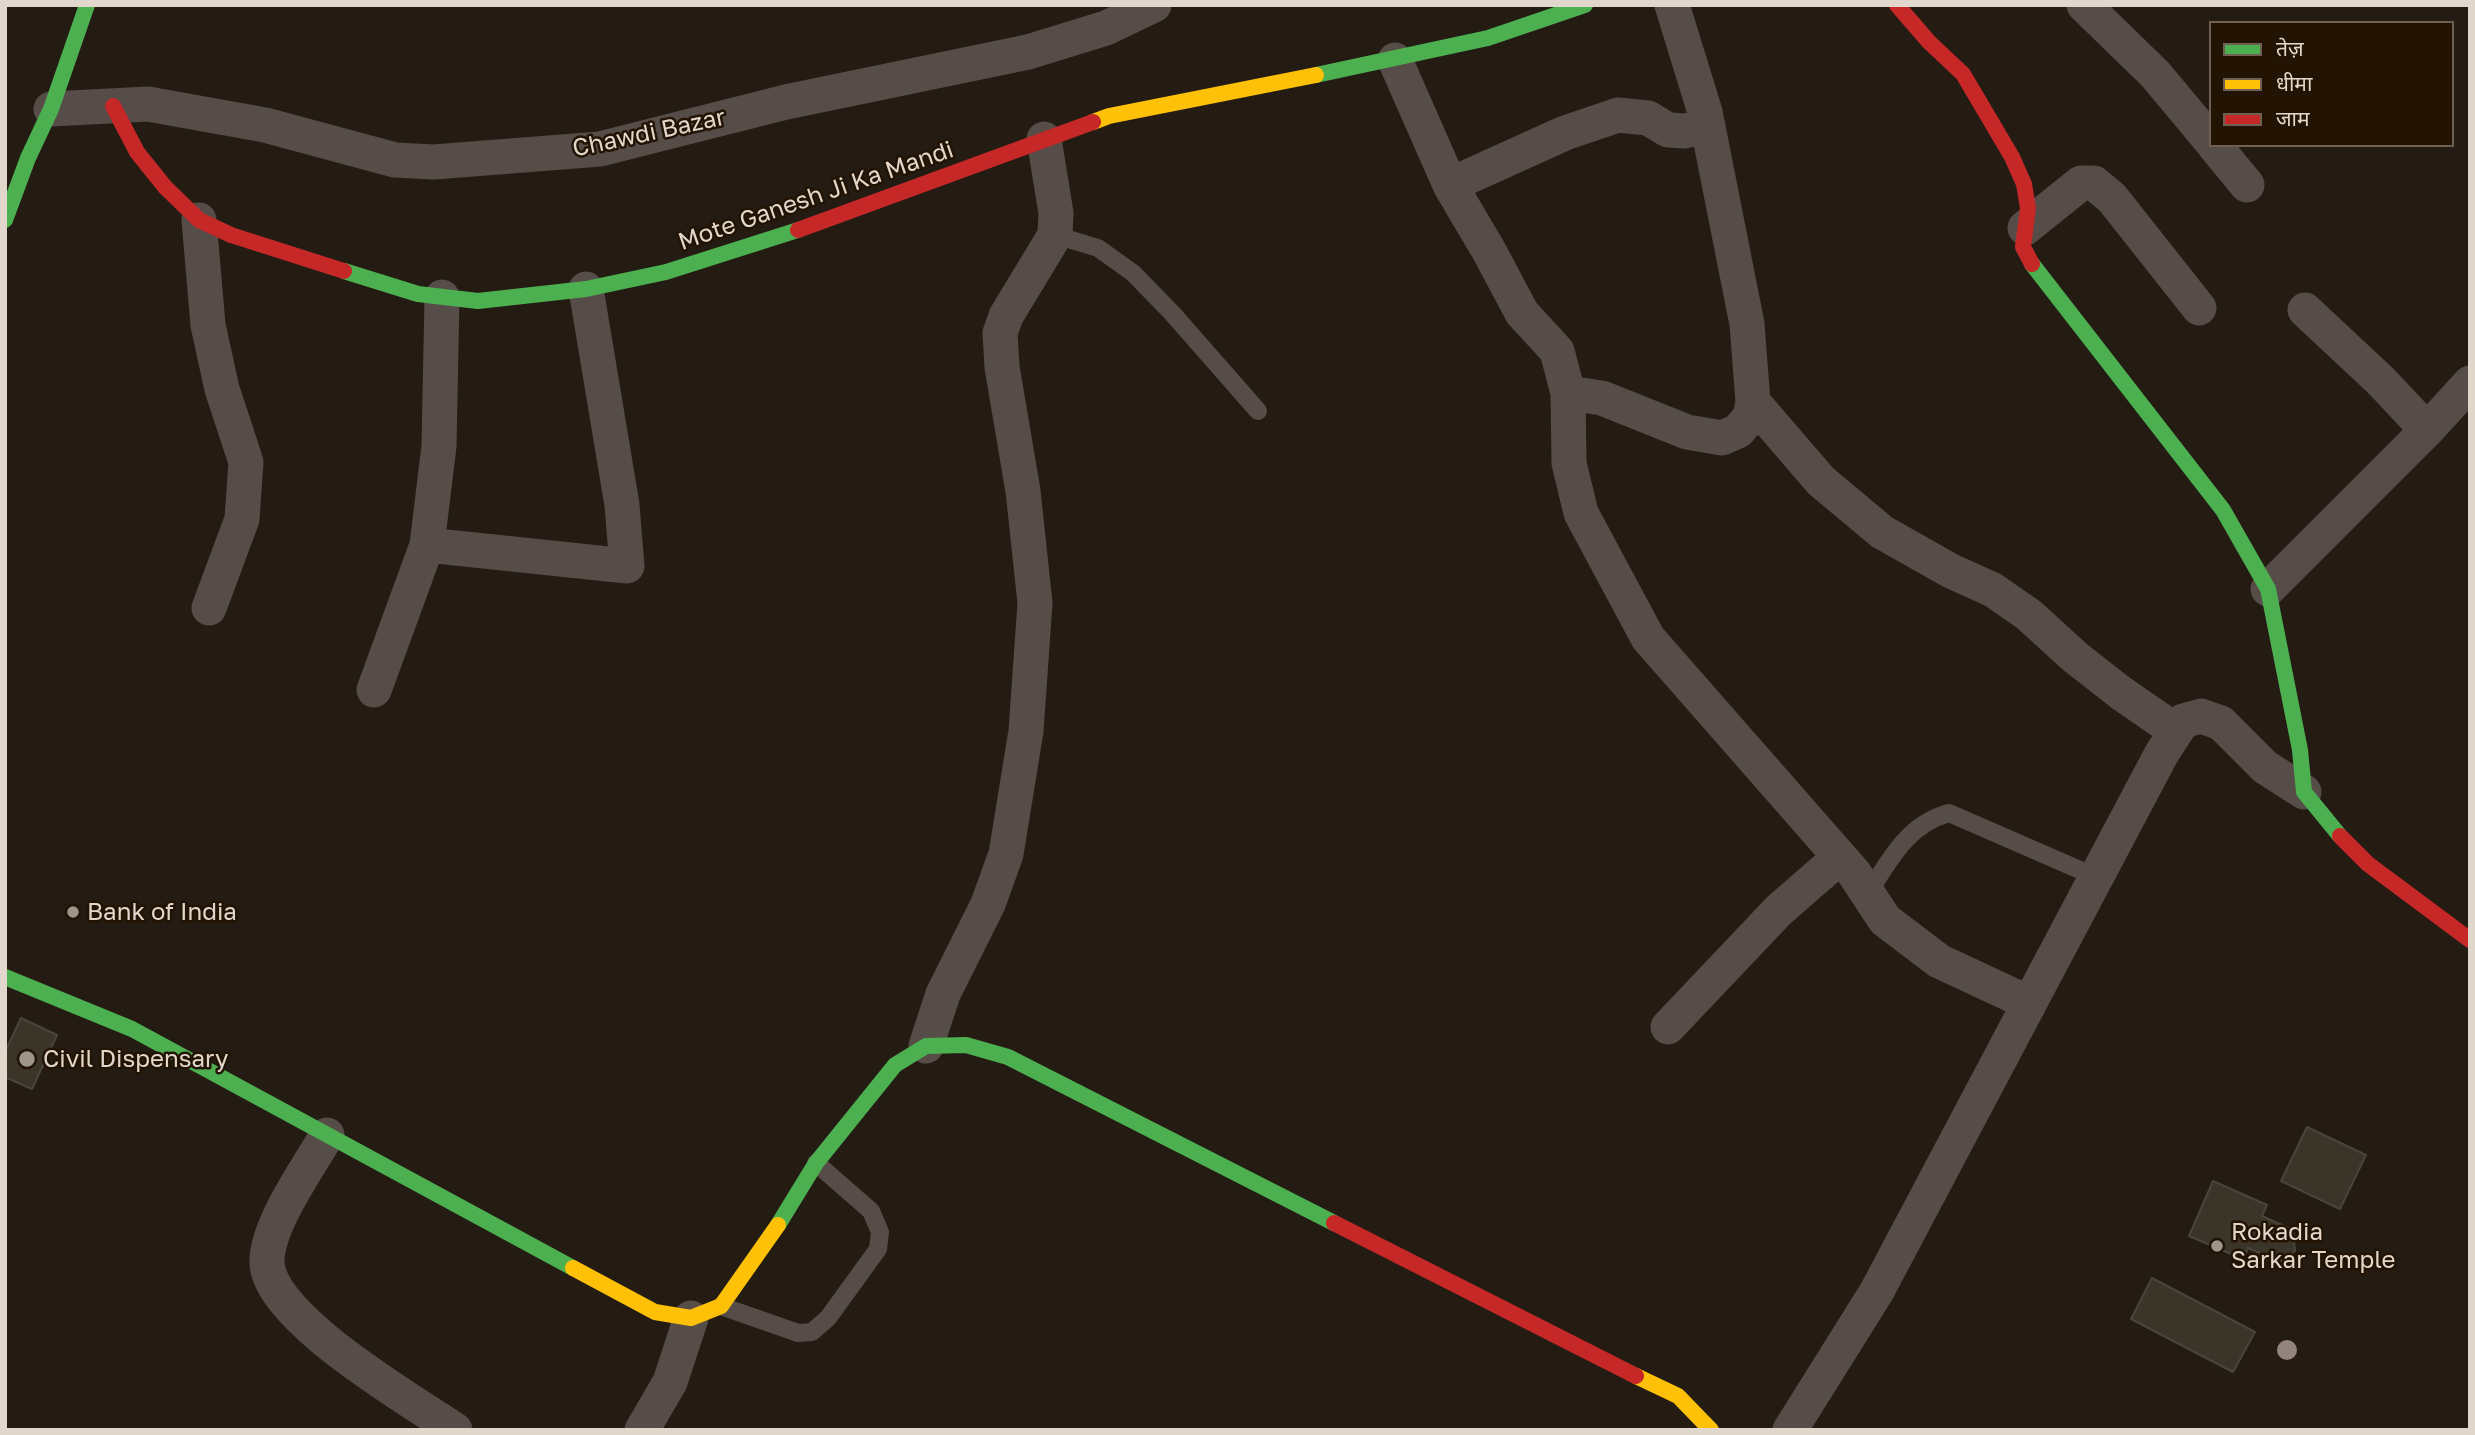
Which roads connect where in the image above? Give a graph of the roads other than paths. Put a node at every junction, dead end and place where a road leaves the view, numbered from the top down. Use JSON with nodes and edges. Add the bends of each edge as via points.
{"nodes":[{"id":1,"x":87,"y":5,"type":"edge"},
{"id":2,"x":1154,"y":5,"type":"edge"},
{"id":3,"x":1585,"y":5,"type":"edge"},
{"id":4,"x":1672,"y":5,"type":"edge"},
{"id":5,"x":1897,"y":5,"type":"edge"},
{"id":6,"x":2084,"y":5,"type":"edge"},
{"id":7,"x":1395,"y":60,"type":"junction"},
{"id":8,"x":113,"y":106,"type":"junction"},
{"id":9,"x":51,"y":109,"type":"junction"},
{"id":10,"x":1708,"y":126,"type":"junction"},
{"id":11,"x":1044,"y":139,"type":"junction"},
{"id":12,"x":2209,"y":139,"type":"edge"},
{"id":13,"x":2215,"y":147,"type":"edge"},
{"id":14,"x":1450,"y":185,"type":"junction"},
{"id":15,"x":2247,"y":185,"type":"dead end"},
{"id":16,"x":5,"y":220,"type":"edge"},
{"id":17,"x":199,"y":220,"type":"junction"},
{"id":18,"x":2025,"y":228,"type":"junction"},
{"id":19,"x":1055,"y":235,"type":"junction"},
{"id":20,"x":586,"y":289,"type":"junction"},
{"id":21,"x":442,"y":297,"type":"junction"},
{"id":22,"x":2199,"y":308,"type":"dead end"},
{"id":23,"x":2305,"y":310,"type":"dead end"},
{"id":24,"x":2470,"y":383,"type":"edge"},
{"id":25,"x":1568,"y":393,"type":"junction"},
{"id":26,"x":1753,"y":402,"type":"junction"},
{"id":27,"x":1258,"y":411,"type":"dead end"},
{"id":28,"x":2427,"y":430,"type":"junction"},
{"id":29,"x":427,"y":545,"type":"junction"},
{"id":30,"x":2268,"y":589,"type":"junction"},
{"id":31,"x":209,"y":608,"type":"dead end"},
{"id":32,"x":374,"y":690,"type":"dead end"},
{"id":33,"x":2176,"y":731,"type":"junction"},
{"id":34,"x":2304,"y":792,"type":"junction"},
{"id":35,"x":1840,"y":857,"type":"junction"},
{"id":36,"x":2096,"y":877,"type":"junction"},
{"id":37,"x":1869,"y":892,"type":"junction"},
{"id":38,"x":2470,"y":940,"type":"edge"},
{"id":39,"x":5,"y":977,"type":"edge"},
{"id":40,"x":2029,"y":1003,"type":"junction"},
{"id":41,"x":1668,"y":1027,"type":"dead end"},
{"id":42,"x":926,"y":1046,"type":"junction"},
{"id":43,"x":327,"y":1135,"type":"junction"},
{"id":44,"x":816,"y":1163,"type":"junction"},
{"id":45,"x":706,"y":1312,"type":"junction"},
{"id":46,"x":455,"y":1430,"type":"edge"},
{"id":47,"x":642,"y":1430,"type":"edge"},
{"id":48,"x":1711,"y":1430,"type":"edge"},
{"id":49,"x":1790,"y":1430,"type":"edge"}],
"edges":[{"from":1,"to":9,"type":"street"},
{"from":2,"to":8,"type":"street","name":"Chawdi Bazar","via":[[1106,28],[1028,52],[786,102],[600,149],[434,162],[395,160],[265,125],[148,104]]},
{"from":3,"to":7,"type":"street","name":"Mote Ganesh Ji Ka Mandi","via":[[1488,38]]},
{"from":4,"to":10,"type":"street"},
{"from":5,"to":18,"type":"street","via":[[1963,74],[2012,157],[2024,184]]},
{"from":6,"to":12,"type":"street","via":[[2155,74]]},
{"from":7,"to":11,"type":"street","name":"Mote Ganesh Ji Ka Mandi","via":[[1109,116]]},
{"from":7,"to":14,"type":"street"},
{"from":8,"to":9,"type":"street","name":"Chawdi Bazar"},
{"from":8,"to":17,"type":"street","name":"Mote Ganesh Ji Ka Mandi","via":[[137,152]]},
{"from":9,"to":16,"type":"street"},
{"from":10,"to":14,"type":"street","via":[[1668,130],[1648,118],[1618,115],[1564,133]]},
{"from":10,"to":26,"type":"street","via":[[1747,324]]},
{"from":11,"to":19,"type":"street"},
{"from":11,"to":20,"type":"street","name":"Mote Ganesh Ji Ka Mandi","via":[[815,225],[666,272]]},
{"from":13,"to":15,"type":"street"},
{"from":14,"to":25,"type":"street","via":[[1522,313],[1557,351]]},
{"from":17,"to":21,"type":"street","name":"Mote Ganesh Ji Ka Mandi","via":[[256,243],[418,294]]},
{"from":17,"to":31,"type":"street","via":[[208,325],[222,389],[246,462],[242,519]]},
{"from":18,"to":22,"type":"street","via":[[2081,183],[2094,183],[2112,198]]},
{"from":18,"to":30,"type":"street","via":[[2023,247],[2036,271],[2223,510]]},
{"from":19,"to":27,"type":"lane","via":[[1098,248],[1133,273]]},
{"from":19,"to":42,"type":"street","via":[[1000,333],[1035,603],[1026,731],[1013,813],[1006,853],[988,904],[943,994]]},
{"from":20,"to":21,"type":"street","name":"Mote Ganesh Ji Ka Mandi","via":[[478,301]]},
{"from":20,"to":29,"type":"street","via":[[627,565]]},
{"from":21,"to":29,"type":"street","via":[[439,446]]},
{"from":23,"to":28,"type":"street"},
{"from":24,"to":28,"type":"street"},
{"from":25,"to":26,"type":"street","via":[[1602,398],[1687,432],[1723,438],[1750,417]]},
{"from":25,"to":35,"type":"street","via":[[1569,463],[1581,513],[1648,638]]},
{"from":26,"to":33,"type":"street","via":[[1821,481],[1882,531],[1993,590]]},
{"from":28,"to":30,"type":"street"},
{"from":29,"to":32,"type":"street"},
{"from":30,"to":34,"type":"street"},
{"from":33,"to":34,"type":"street","via":[[2183,721],[2201,716],[2221,723],[2265,767]]},
{"from":33,"to":36,"type":"street"},
{"from":34,"to":38,"type":"street","via":[[2368,864]]},
{"from":35,"to":37,"type":"street"},
{"from":35,"to":41,"type":"street","via":[[1779,910]]},
{"from":36,"to":37,"type":"lane","via":[[1949,813],[1932,817],[1908,836]]},
{"from":36,"to":40,"type":"street"},
{"from":37,"to":40,"type":"street","via":[[1885,920],[1939,961]]},
{"from":39,"to":43,"type":"street","via":[[132,1029]]},
{"from":40,"to":49,"type":"street","via":[[1877,1291]]},
{"from":42,"to":44,"type":"street","via":[[895,1065]]},
{"from":42,"to":48,"type":"street","via":[[966,1045],[1007,1057],[1678,1396]]},
{"from":43,"to":45,"type":"street","via":[[655,1312]]},
{"from":43,"to":46,"type":"street","via":[[272,1232],[266,1261],[271,1282],[289,1309],[322,1337]]},
{"from":44,"to":45,"type":"street","via":[[769,1240]]},
{"from":44,"to":45,"type":"lane","via":[[871,1211],[880,1231],[878,1249],[828,1318],[813,1332],[798,1333]]},
{"from":45,"to":47,"type":"street"}]}
